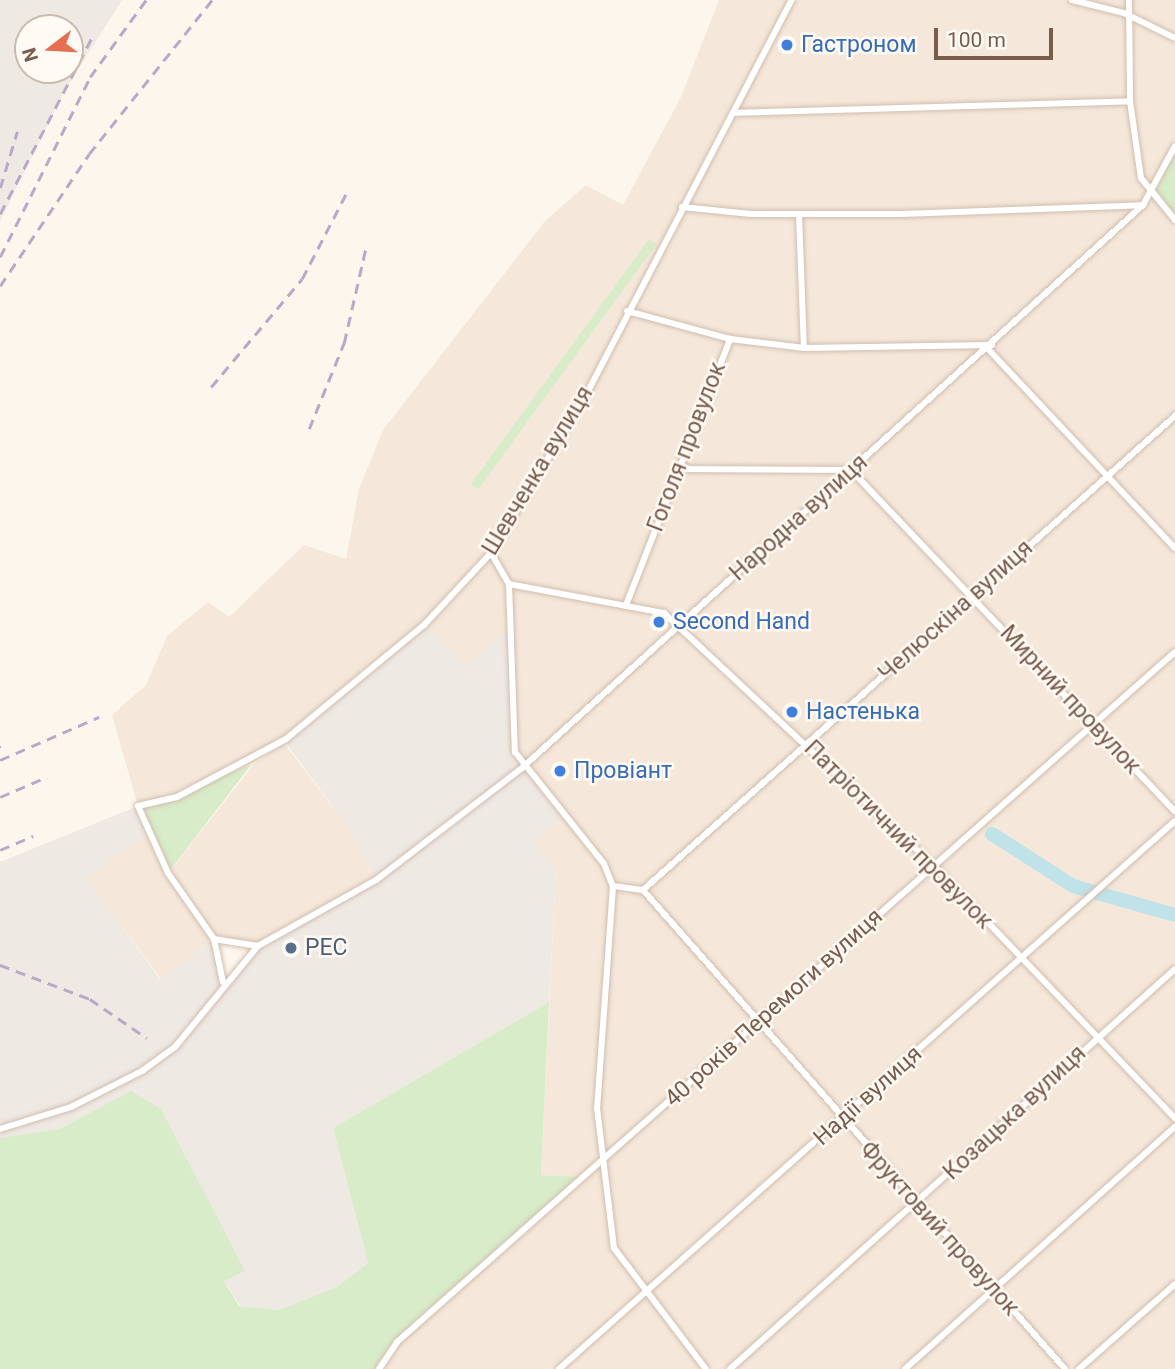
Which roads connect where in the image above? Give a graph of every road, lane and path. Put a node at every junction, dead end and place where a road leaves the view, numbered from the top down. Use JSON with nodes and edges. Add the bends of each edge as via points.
{"nodes":[{"id":1,"x":792,"y":0,"type":"edge"},
{"id":2,"x":1072,"y":0,"type":"edge"},
{"id":3,"x":1129,"y":0,"type":"edge"},
{"id":4,"x":1124,"y":13,"type":"junction"},
{"id":5,"x":1175,"y":38,"type":"edge"},
{"id":6,"x":1130,"y":101,"type":"junction"},
{"id":7,"x":733,"y":113,"type":"junction"},
{"id":8,"x":1175,"y":146,"type":"edge"},
{"id":9,"x":1149,"y":196,"type":"junction"},
{"id":10,"x":1143,"y":205,"type":"junction"},
{"id":11,"x":682,"y":207,"type":"junction"},
{"id":12,"x":799,"y":214,"type":"junction"},
{"id":13,"x":1175,"y":220,"type":"edge"},
{"id":14,"x":627,"y":311,"type":"junction"},
{"id":15,"x":730,"y":339,"type":"junction"},
{"id":16,"x":990,"y":347,"type":"junction"},
{"id":17,"x":804,"y":348,"type":"junction"},
{"id":18,"x":1175,"y":416,"type":"edge"},
{"id":19,"x":679,"y":469,"type":"junction"},
{"id":20,"x":851,"y":470,"type":"junction"},
{"id":21,"x":1107,"y":477,"type":"junction"},
{"id":22,"x":1175,"y":548,"type":"edge"},
{"id":23,"x":491,"y":553,"type":"junction"},
{"id":24,"x":509,"y":584,"type":"junction"},
{"id":25,"x":973,"y":597,"type":"junction"},
{"id":26,"x":626,"y":604,"type":"junction"},
{"id":27,"x":679,"y":626,"type":"junction"},
{"id":28,"x":1175,"y":652,"type":"edge"},
{"id":29,"x":1092,"y":725,"type":"junction"},
{"id":30,"x":807,"y":743,"type":"junction"},
{"id":31,"x":523,"y":767,"type":"junction"},
{"id":32,"x":1175,"y":811,"type":"edge"},
{"id":33,"x":1175,"y":821,"type":"edge"},
{"id":34,"x":934,"y":866,"type":"junction"},
{"id":35,"x":613,"y":886,"type":"junction"},
{"id":36,"x":643,"y":890,"type":"junction"},
{"id":37,"x":214,"y":939,"type":"junction"},
{"id":38,"x":258,"y":946,"type":"junction"},
{"id":39,"x":1019,"y":958,"type":"junction"},
{"id":40,"x":1175,"y":970,"type":"edge"},
{"id":41,"x":223,"y":982,"type":"junction"},
{"id":42,"x":759,"y":1022,"type":"junction"},
{"id":43,"x":1097,"y":1037,"type":"junction"},
{"id":44,"x":1175,"y":1118,"type":"edge"},
{"id":45,"x":842,"y":1121,"type":"junction"},
{"id":46,"x":1175,"y":1127,"type":"edge"},
{"id":47,"x":0,"y":1129,"type":"edge"},
{"id":48,"x":604,"y":1160,"type":"junction"},
{"id":49,"x":917,"y":1204,"type":"junction"},
{"id":50,"x":1175,"y":1284,"type":"edge"},
{"id":51,"x":994,"y":1289,"type":"junction"},
{"id":52,"x":646,"y":1291,"type":"junction"},
{"id":53,"x":379,"y":1369,"type":"edge"},
{"id":54,"x":559,"y":1369,"type":"edge"},
{"id":55,"x":706,"y":1369,"type":"edge"},
{"id":56,"x":730,"y":1369,"type":"edge"},
{"id":57,"x":905,"y":1369,"type":"edge"},
{"id":58,"x":1065,"y":1369,"type":"edge"},
{"id":59,"x":1079,"y":1369,"type":"edge"}],
"edges":[{"from":1,"to":7,"type":"street","name":"Шевченка вулиця"},
{"from":2,"to":4,"type":"street"},
{"from":3,"to":4,"type":"street"},
{"from":4,"to":5,"type":"street"},
{"from":4,"to":6,"type":"street"},
{"from":6,"to":7,"type":"street"},
{"from":6,"to":9,"type":"street"},
{"from":7,"to":11,"type":"street","name":"Шевченка вулиця"},
{"from":8,"to":9,"type":"street","name":"Народна вулиця"},
{"from":9,"to":10,"type":"street","name":"Народна вулиця"},
{"from":9,"to":13,"type":"street"},
{"from":10,"to":12,"type":"street"},
{"from":10,"to":16,"type":"street","name":"Народна вулиця"},
{"from":11,"to":12,"type":"street"},
{"from":11,"to":14,"type":"street","name":"Шевченка вулиця"},
{"from":12,"to":17,"type":"street"},
{"from":14,"to":15,"type":"street"},
{"from":14,"to":23,"type":"street","name":"Шевченка вулиця","via":[[586,395]]},
{"from":15,"to":17,"type":"street","name":"Гоголя провулок"},
{"from":15,"to":19,"type":"street","name":"Гоголя провулок"},
{"from":16,"to":17,"type":"street","name":"Гоголя провулок"},
{"from":16,"to":20,"type":"street","name":"Народна вулиця"},
{"from":16,"to":21,"type":"street"},
{"from":18,"to":21,"type":"street","name":"Челюскіна вулиця"},
{"from":19,"to":20,"type":"street"},
{"from":19,"to":26,"type":"street","name":"Гоголя провулок"},
{"from":20,"to":25,"type":"street","name":"Мирний провулок"},
{"from":20,"to":27,"type":"street","name":"Народна вулиця"},
{"from":21,"to":22,"type":"street"},
{"from":21,"to":25,"type":"street","name":"Челюскіна вулиця"},
{"from":23,"to":24,"type":"street"},
{"from":23,"to":37,"type":"street","name":"Шевченка вулиця","via":[[424,625],[286,739],[177,797],[138,806],[157,853]]},
{"from":24,"to":26,"type":"street","name":"Патріотичний провулок"},
{"from":24,"to":31,"type":"street","via":[[515,752]]},
{"from":25,"to":29,"type":"street","name":"Мирний провулок"},
{"from":25,"to":30,"type":"street","name":"Челюскіна вулиця"},
{"from":26,"to":27,"type":"street","name":"Патріотичний провулок","via":[[664,613]]},
{"from":27,"to":30,"type":"street","name":"Патріотичний провулок"},
{"from":27,"to":31,"type":"street","name":"Народна вулиця"},
{"from":28,"to":29,"type":"street","name":"40 років Перемоги вулиця"},
{"from":29,"to":32,"type":"street","name":"Мирний провулок"},
{"from":29,"to":34,"type":"street","name":"40 років Перемоги вулиця"},
{"from":30,"to":34,"type":"street","name":"Патріотичний провулок"},
{"from":30,"to":36,"type":"street","name":"Челюскіна вулиця"},
{"from":31,"to":35,"type":"street","via":[[565,812]]},
{"from":31,"to":38,"type":"street","name":"Народна вулиця","via":[[376,880]]},
{"from":33,"to":39,"type":"street","name":"Надії вулиця"},
{"from":34,"to":39,"type":"street","name":"Патріотичний провулок"},
{"from":34,"to":42,"type":"street","name":"40 років Перемоги вулиця"},
{"from":35,"to":36,"type":"street"},
{"from":35,"to":48,"type":"street","via":[[597,1108]]},
{"from":36,"to":42,"type":"street","name":"Фруктовий провулок"},
{"from":37,"to":38,"type":"street"},
{"from":37,"to":41,"type":"street"},
{"from":38,"to":41,"type":"street","name":"Народна вулиця"},
{"from":39,"to":43,"type":"street","name":"Патріотичний провулок"},
{"from":39,"to":45,"type":"street","name":"Надії вулиця"},
{"from":40,"to":43,"type":"street","name":"Козацька вулиця"},
{"from":41,"to":47,"type":"street","name":"Народна вулиця","via":[[175,1047],[142,1072],[71,1107]]},
{"from":42,"to":45,"type":"street","name":"Фруктовий провулок"},
{"from":42,"to":48,"type":"street","name":"40 років Перемоги вулиця"},
{"from":43,"to":44,"type":"street","name":"Патріотичний провулок"},
{"from":43,"to":49,"type":"street","name":"Козацька вулиця"},
{"from":45,"to":49,"type":"street","name":"Фруктовий провулок"},
{"from":45,"to":52,"type":"street","name":"Надії вулиця"},
{"from":46,"to":51,"type":"street"},
{"from":48,"to":52,"type":"street","via":[[614,1248]]},
{"from":48,"to":53,"type":"street","name":"40 років Перемоги вулиця","via":[[397,1342]]},
{"from":49,"to":51,"type":"street","name":"Фруктовий провулок"},
{"from":49,"to":56,"type":"street","name":"Козацька вулиця"},
{"from":50,"to":59,"type":"street"},
{"from":51,"to":57,"type":"street"},
{"from":51,"to":58,"type":"street","name":"Фруктовий провулок"},
{"from":52,"to":54,"type":"street","name":"Надії вулиця"},
{"from":52,"to":55,"type":"street"}]}
